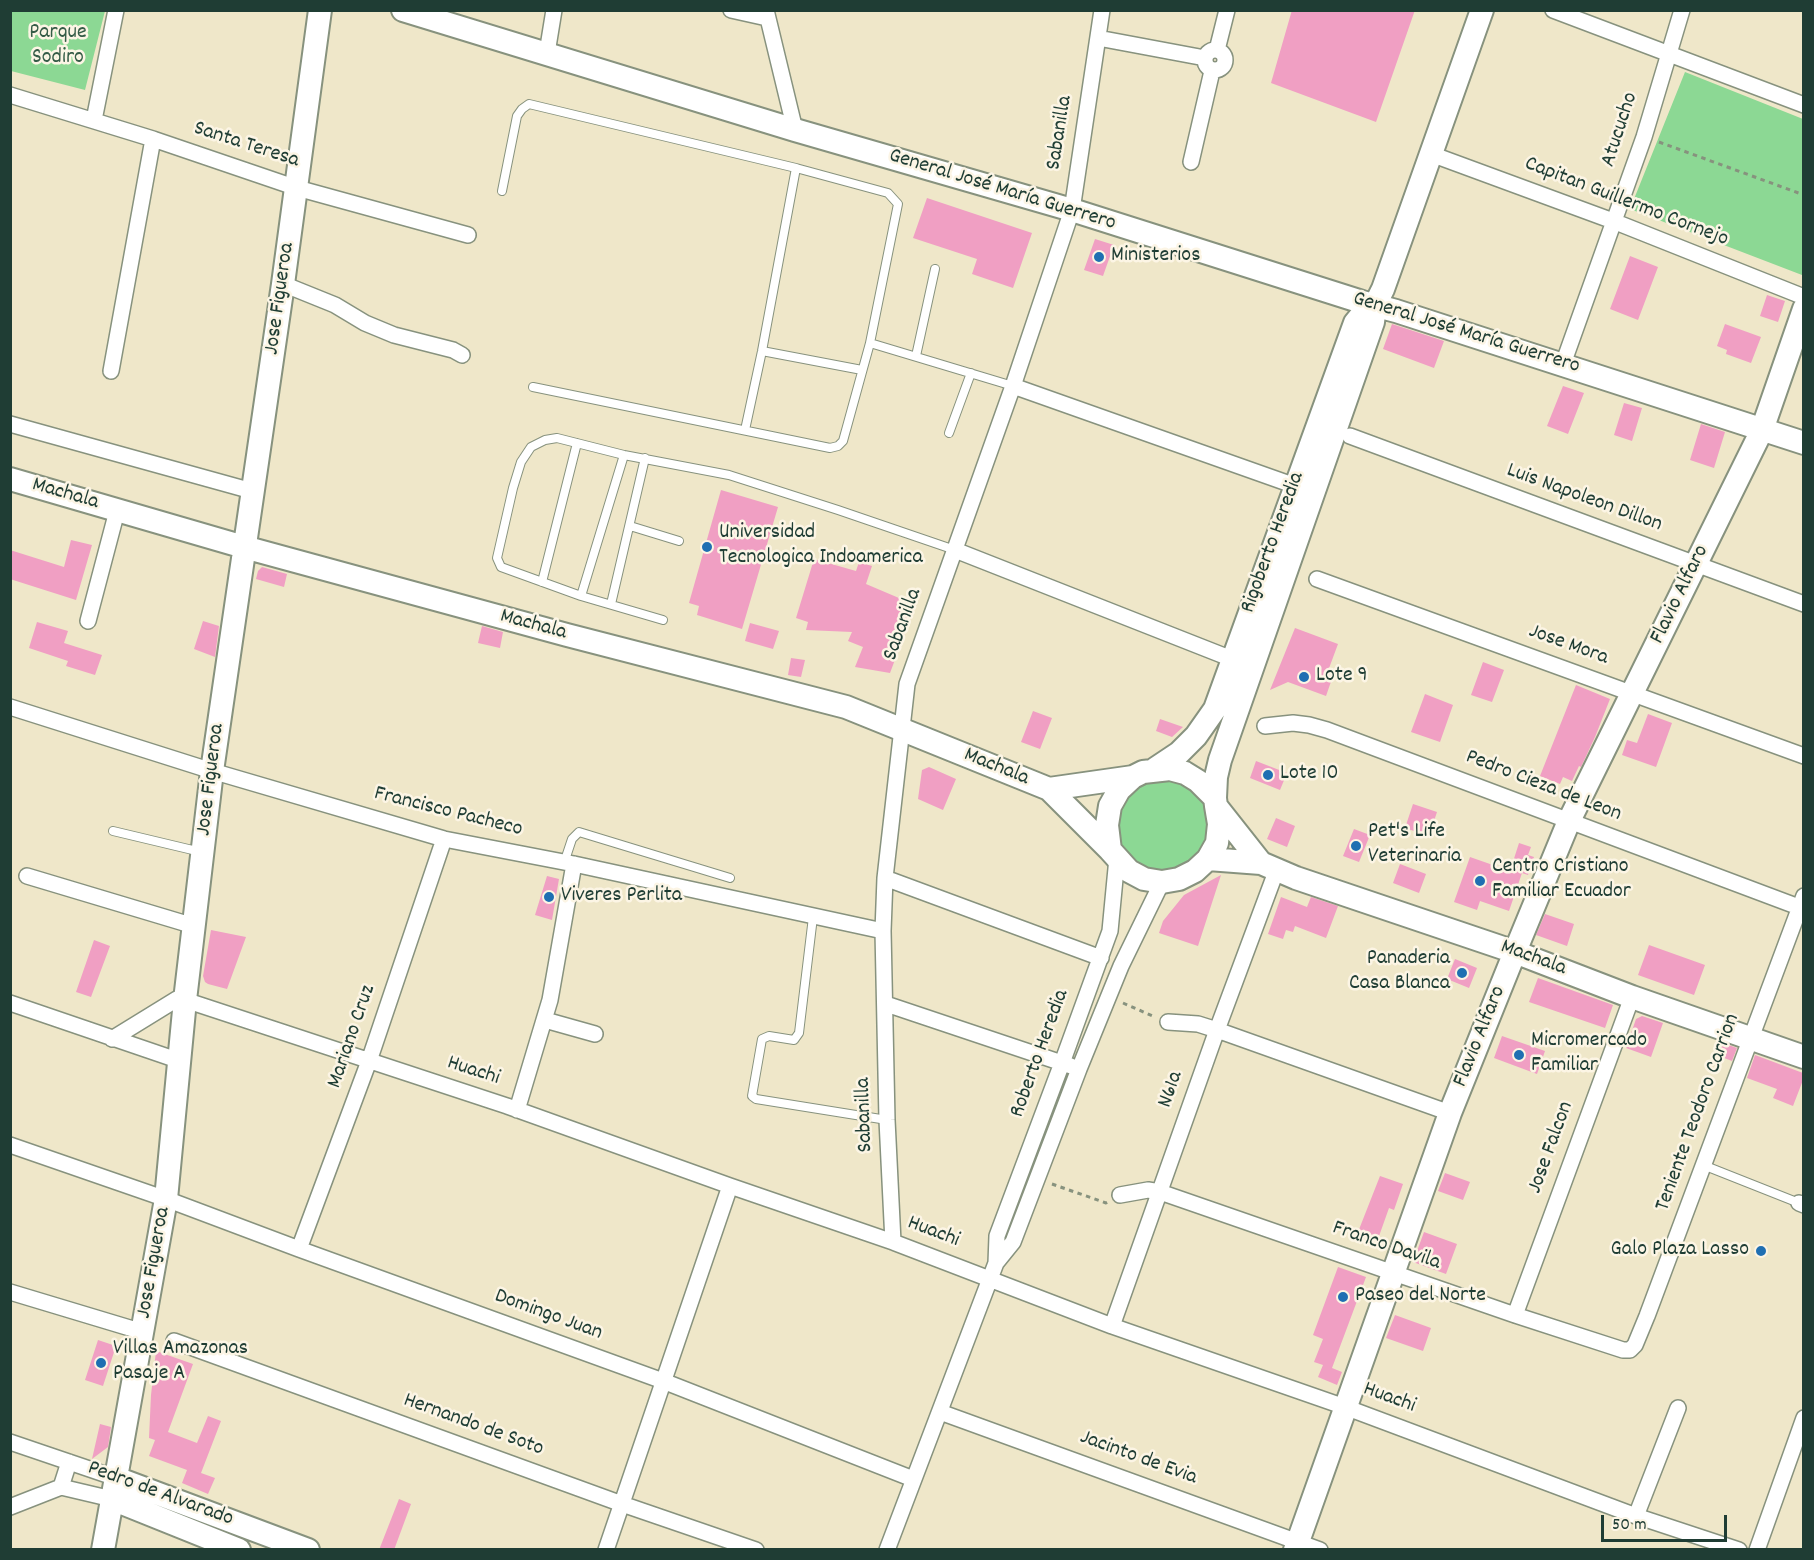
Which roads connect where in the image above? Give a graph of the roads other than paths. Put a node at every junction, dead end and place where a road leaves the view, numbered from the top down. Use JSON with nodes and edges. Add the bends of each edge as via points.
{"nodes":[{"id":1,"x":116,"y":10,"type":"edge"},
{"id":2,"x":320,"y":10,"type":"edge"},
{"id":3,"x":403,"y":10,"type":"edge"},
{"id":4,"x":554,"y":10,"type":"edge"},
{"id":5,"x":731,"y":10,"type":"edge"},
{"id":6,"x":1102,"y":10,"type":"edge"},
{"id":7,"x":1227,"y":10,"type":"edge"},
{"id":8,"x":1482,"y":10,"type":"edge"},
{"id":9,"x":1552,"y":10,"type":"edge"},
{"id":10,"x":1682,"y":10,"type":"edge"},
{"id":11,"x":766,"y":14,"type":"edge"},
{"id":12,"x":1098,"y":38,"type":"junction"},
{"id":13,"x":547,"y":53,"type":"junction"},
{"id":14,"x":1668,"y":54,"type":"junction"},
{"id":15,"x":1211,"y":59,"type":"junction"},
{"id":16,"x":10,"y":95,"type":"edge"},
{"id":17,"x":1803,"y":105,"type":"edge"},
{"id":18,"x":94,"y":120,"type":"junction"},
{"id":19,"x":795,"y":130,"type":"junction"},
{"id":20,"x":153,"y":140,"type":"junction"},
{"id":21,"x":1431,"y":154,"type":"junction"},
{"id":22,"x":1191,"y":162,"type":"dead end"},
{"id":23,"x":796,"y":168,"type":"junction"},
{"id":24,"x":297,"y":188,"type":"junction"},
{"id":25,"x":502,"y":191,"type":"dead end"},
{"id":26,"x":1072,"y":210,"type":"junction"},
{"id":27,"x":1613,"y":221,"type":"junction"},
{"id":28,"x":468,"y":235,"type":"dead end"},
{"id":29,"x":936,"y":269,"type":"dead end"},
{"id":30,"x":284,"y":284,"type":"junction"},
{"id":31,"x":1803,"y":297,"type":"edge"},
{"id":32,"x":1376,"y":305,"type":"junction"},
{"id":33,"x":1803,"y":309,"type":"edge"},
{"id":34,"x":870,"y":344,"type":"junction"},
{"id":35,"x":762,"y":351,"type":"junction"},
{"id":36,"x":462,"y":355,"type":"dead end"},
{"id":37,"x":916,"y":356,"type":"junction"},
{"id":38,"x":1563,"y":364,"type":"junction"},
{"id":39,"x":862,"y":370,"type":"junction"},
{"id":40,"x":111,"y":371,"type":"dead end"},
{"id":41,"x":971,"y":373,"type":"junction"},
{"id":42,"x":1012,"y":386,"type":"junction"},
{"id":43,"x":533,"y":387,"type":"dead end"},
{"id":44,"x":10,"y":424,"type":"edge"},
{"id":45,"x":745,"y":430,"type":"junction"},
{"id":46,"x":1762,"y":430,"type":"junction"},
{"id":47,"x":948,"y":433,"type":"dead end"},
{"id":48,"x":1350,"y":436,"type":"dead end"},
{"id":49,"x":577,"y":443,"type":"junction"},
{"id":50,"x":1803,"y":443,"type":"edge"},
{"id":51,"x":624,"y":455,"type":"junction"},
{"id":52,"x":645,"y":458,"type":"junction"},
{"id":53,"x":11,"y":480,"type":"edge"},
{"id":54,"x":1304,"y":489,"type":"junction"},
{"id":55,"x":252,"y":491,"type":"junction"},
{"id":56,"x":117,"y":511,"type":"junction"},
{"id":57,"x":630,"y":526,"type":"junction"},
{"id":58,"x":679,"y":541,"type":"dead end"},
{"id":59,"x":244,"y":547,"type":"junction"},
{"id":60,"x":955,"y":550,"type":"junction"},
{"id":61,"x":1696,"y":564,"type":"junction"},
{"id":62,"x":1317,"y":579,"type":"dead end"},
{"id":63,"x":542,"y":582,"type":"junction"},
{"id":64,"x":581,"y":596,"type":"junction"},
{"id":65,"x":611,"y":604,"type":"junction"},
{"id":66,"x":1803,"y":604,"type":"edge"},
{"id":67,"x":663,"y":620,"type":"dead end"},
{"id":68,"x":88,"y":621,"type":"dead end"},
{"id":69,"x":1232,"y":659,"type":"junction"},
{"id":70,"x":1633,"y":694,"type":"junction"},
{"id":71,"x":10,"y":706,"type":"edge"},
{"id":72,"x":1265,"y":726,"type":"dead end"},
{"id":73,"x":902,"y":730,"type":"junction"},
{"id":74,"x":1803,"y":756,"type":"edge"},
{"id":75,"x":1155,"y":769,"type":"junction"},
{"id":76,"x":212,"y":771,"type":"junction"},
{"id":77,"x":1133,"y":777,"type":"junction"},
{"id":78,"x":1049,"y":789,"type":"junction"},
{"id":79,"x":1216,"y":802,"type":"junction"},
{"id":80,"x":1569,"y":821,"type":"junction"},
{"id":81,"x":113,"y":831,"type":"dead end"},
{"id":82,"x":444,"y":839,"type":"junction"},
{"id":83,"x":203,"y":853,"type":"junction"},
{"id":84,"x":1114,"y":854,"type":"junction"},
{"id":85,"x":1208,"y":859,"type":"junction"},
{"id":86,"x":569,"y":863,"type":"junction"},
{"id":87,"x":1269,"y":866,"type":"junction"},
{"id":88,"x":27,"y":876,"type":"dead end"},
{"id":89,"x":730,"y":878,"type":"dead end"},
{"id":90,"x":885,"y":878,"type":"junction"},
{"id":91,"x":1162,"y":882,"type":"junction"},
{"id":92,"x":1802,"y":904,"type":"edge"},
{"id":93,"x":813,"y":917,"type":"junction"},
{"id":94,"x":194,"y":926,"type":"junction"},
{"id":95,"x":883,"y":931,"type":"junction"},
{"id":96,"x":1515,"y":952,"type":"junction"},
{"id":97,"x":1101,"y":958,"type":"junction"},
{"id":98,"x":1632,"y":997,"type":"junction"},
{"id":99,"x":185,"y":1000,"type":"junction"},
{"id":100,"x":10,"y":1003,"type":"edge"},
{"id":101,"x":886,"y":1004,"type":"junction"},
{"id":102,"x":545,"y":1020,"type":"junction"},
{"id":103,"x":1168,"y":1022,"type":"road end"},
{"id":104,"x":1217,"y":1030,"type":"junction"},
{"id":105,"x":595,"y":1034,"type":"dead end"},
{"id":106,"x":112,"y":1039,"type":"junction"},
{"id":107,"x":1750,"y":1039,"type":"junction"},
{"id":108,"x":1803,"y":1057,"type":"edge"},
{"id":109,"x":180,"y":1061,"type":"junction"},
{"id":110,"x":369,"y":1061,"type":"junction"},
{"id":111,"x":1062,"y":1063,"type":"junction"},
{"id":112,"x":1079,"y":1069,"type":"junction"},
{"id":113,"x":517,"y":1110,"type":"junction"},
{"id":114,"x":1450,"y":1113,"type":"junction"},
{"id":115,"x":887,"y":1120,"type":"junction"},
{"id":116,"x":10,"y":1145,"type":"edge"},
{"id":117,"x":1703,"y":1165,"type":"junction"},
{"id":118,"x":730,"y":1186,"type":"junction"},
{"id":119,"x":1160,"y":1192,"type":"junction"},
{"id":120,"x":1120,"y":1195,"type":"road end"},
{"id":121,"x":166,"y":1199,"type":"junction"},
{"id":122,"x":1801,"y":1204,"type":"edge"},
{"id":123,"x":893,"y":1242,"type":"junction"},
{"id":124,"x":299,"y":1249,"type":"junction"},
{"id":125,"x":996,"y":1263,"type":"junction"},
{"id":126,"x":1393,"y":1274,"type":"junction"},
{"id":127,"x":990,"y":1279,"type":"junction"},
{"id":128,"x":10,"y":1292,"type":"edge"},
{"id":129,"x":1515,"y":1315,"type":"junction"},
{"id":130,"x":1112,"y":1326,"type":"junction"},
{"id":131,"x":142,"y":1332,"type":"junction"},
{"id":132,"x":174,"y":1341,"type":"dead end"},
{"id":133,"x":1635,"y":1345,"type":"joint"},
{"id":134,"x":663,"y":1381,"type":"junction"},
{"id":135,"x":1346,"y":1407,"type":"junction"},
{"id":136,"x":1678,"y":1408,"type":"dead end"},
{"id":137,"x":940,"y":1412,"type":"junction"},
{"id":138,"x":1803,"y":1418,"type":"edge"},
{"id":139,"x":10,"y":1442,"type":"edge"},
{"id":140,"x":69,"y":1462,"type":"junction"},
{"id":141,"x":913,"y":1479,"type":"junction"},
{"id":142,"x":61,"y":1487,"type":"junction"},
{"id":143,"x":114,"y":1488,"type":"junction"},
{"id":144,"x":622,"y":1504,"type":"junction"},
{"id":145,"x":10,"y":1507,"type":"edge"},
{"id":146,"x":1636,"y":1516,"type":"junction"},
{"id":147,"x":1296,"y":1545,"type":"edge"},
{"id":148,"x":103,"y":1550,"type":"edge"},
{"id":149,"x":239,"y":1550,"type":"edge"},
{"id":150,"x":308,"y":1550,"type":"edge"},
{"id":151,"x":606,"y":1550,"type":"edge"},
{"id":152,"x":756,"y":1550,"type":"edge"},
{"id":153,"x":887,"y":1550,"type":"edge"},
{"id":154,"x":1320,"y":1550,"type":"edge"},
{"id":155,"x":1739,"y":1550,"type":"edge"},
{"id":156,"x":1757,"y":1550,"type":"edge"}],
"edges":[{"from":1,"to":18,"type":"street"},
{"from":2,"to":24,"type":"street","name":"Jose Figueroa"},
{"from":3,"to":13,"type":"street","name":"General José María Guerrero"},
{"from":4,"to":13,"type":"street"},
{"from":5,"to":11,"type":"street"},
{"from":6,"to":12,"type":"street","name":"Sabanilla"},
{"from":7,"to":15,"type":"street"},
{"from":8,"to":21,"type":"street","name":"Rigoberto Heredia"},
{"from":9,"to":14,"type":"street"},
{"from":10,"to":14,"type":"street","name":"Atucucho"},
{"from":11,"to":19,"type":"street"},
{"from":12,"to":15,"type":"street"},
{"from":12,"to":26,"type":"street","name":"Sabanilla"},
{"from":13,"to":19,"type":"street","name":"General José María Guerrero"},
{"from":14,"to":17,"type":"street"},
{"from":14,"to":27,"type":"street","name":"Atucucho","via":[[1644,137]]},
{"from":15,"to":22,"type":"street"},
{"from":16,"to":18,"type":"street","name":"Santa Teresa"},
{"from":18,"to":20,"type":"street","name":"Santa Teresa"},
{"from":19,"to":26,"type":"street","name":"General José María Guerrero"},
{"from":20,"to":24,"type":"street","name":"Santa Teresa"},
{"from":20,"to":40,"type":"street"},
{"from":21,"to":27,"type":"street","name":"Capitan Guillermo Cornejo"},
{"from":21,"to":32,"type":"street","name":"Rigoberto Heredia"},
{"from":23,"to":25,"type":"lane","via":[[529,104],[518,116]]},
{"from":23,"to":34,"type":"lane","via":[[888,194],[898,204]]},
{"from":23,"to":35,"type":"lane"},
{"from":24,"to":28,"type":"street","name":"Santa Teresa"},
{"from":24,"to":30,"type":"street","name":"Jose Figueroa"},
{"from":26,"to":32,"type":"street","name":"General José María Guerrero"},
{"from":26,"to":42,"type":"street","name":"Sabanilla"},
{"from":27,"to":31,"type":"street","name":"Capitan Guillermo Cornejo"},
{"from":27,"to":38,"type":"street","name":"Atucucho"},
{"from":29,"to":37,"type":"lane"},
{"from":30,"to":36,"type":"street","via":[[394,335]]},
{"from":30,"to":55,"type":"street","name":"Jose Figueroa"},
{"from":32,"to":38,"type":"street","name":"General José María Guerrero"},
{"from":32,"to":54,"type":"street","name":"Rigoberto Heredia","via":[[1373,322]]},
{"from":33,"to":46,"type":"street","name":"Flavio Alfaro"},
{"from":34,"to":37,"type":"lane"},
{"from":34,"to":39,"type":"lane"},
{"from":35,"to":39,"type":"lane"},
{"from":35,"to":45,"type":"lane"},
{"from":37,"to":41,"type":"lane"},
{"from":38,"to":46,"type":"street","name":"General José María Guerrero"},
{"from":39,"to":45,"type":"lane","via":[[843,441],[838,446],[830,448]]},
{"from":41,"to":42,"type":"lane"},
{"from":41,"to":47,"type":"lane"},
{"from":42,"to":54,"type":"street"},
{"from":42,"to":60,"type":"street","name":"Sabanilla"},
{"from":43,"to":45,"type":"lane"},
{"from":44,"to":55,"type":"street"},
{"from":46,"to":50,"type":"street","name":"General José María Guerrero"},
{"from":46,"to":61,"type":"street","name":"Flavio Alfaro"},
{"from":48,"to":61,"type":"street","name":"Luis Napoleon Dillon"},
{"from":49,"to":51,"type":"lane"},
{"from":49,"to":63,"type":"lane"},
{"from":49,"to":63,"type":"lane","via":[[558,438],[531,447],[521,462],[513,488],[496,558],[508,571]]},
{"from":51,"to":52,"type":"lane"},
{"from":51,"to":64,"type":"lane"},
{"from":52,"to":57,"type":"lane"},
{"from":52,"to":60,"type":"lane","via":[[729,475]]},
{"from":53,"to":56,"type":"street","name":"Machala"},
{"from":54,"to":69,"type":"street","name":"Rigoberto Heredia"},
{"from":54,"to":79,"type":"street","name":"Rigoberto Heredia","via":[[1220,760]]},
{"from":55,"to":59,"type":"street","name":"Jose Figueroa"},
{"from":56,"to":59,"type":"street","name":"Machala"},
{"from":56,"to":68,"type":"street"},
{"from":57,"to":58,"type":"lane"},
{"from":57,"to":65,"type":"lane"},
{"from":59,"to":73,"type":"street","name":"Machala","via":[[846,707]]},
{"from":59,"to":76,"type":"street","name":"Jose Figueroa"},
{"from":60,"to":69,"type":"street"},
{"from":60,"to":73,"type":"street","name":"Sabanilla","via":[[907,684]]},
{"from":61,"to":66,"type":"street","name":"Luis Napoleon Dillon"},
{"from":61,"to":70,"type":"street","name":"Flavio Alfaro"},
{"from":62,"to":70,"type":"street","name":"Jose Mora"},
{"from":63,"to":64,"type":"lane"},
{"from":64,"to":65,"type":"lane"},
{"from":65,"to":67,"type":"lane"},
{"from":69,"to":75,"type":"street","name":"Rigoberto Heredia","via":[[1208,720],[1179,753]]},
{"from":70,"to":74,"type":"street","name":"Jose Mora"},
{"from":70,"to":80,"type":"street","name":"Flavio Alfaro"},
{"from":71,"to":76,"type":"street","name":"Francisco Pacheco"},
{"from":72,"to":80,"type":"street","name":"Pedro Cieza de Leon","via":[[1309,725]]},
{"from":73,"to":78,"type":"street","name":"Machala"},
{"from":73,"to":90,"type":"street","name":"Sabanilla"},
{"from":75,"to":77,"type":"street","name":"Rigoberto Heredia"},
{"from":75,"to":79,"type":"street","name":"Rigoberto Heredia","via":[[1185,773],[1198,781]]},
{"from":76,"to":82,"type":"street","name":"Francisco Pacheco"},
{"from":76,"to":83,"type":"street","name":"Jose Figueroa"},
{"from":77,"to":78,"type":"street","name":"Machala"},
{"from":77,"to":84,"type":"street","name":"Rigoberto Heredia","via":[[1110,806],[1107,825]]},
{"from":78,"to":84,"type":"street","name":"Machala"},
{"from":79,"to":85,"type":"street","name":"Rigoberto Heredia","via":[[1220,824],[1217,843]]},
{"from":79,"to":87,"type":"street"},
{"from":80,"to":92,"type":"street","name":"Pedro Cieza de Leon"},
{"from":80,"to":96,"type":"street","name":"Flavio Alfaro"},
{"from":81,"to":83,"type":"lane"},
{"from":82,"to":86,"type":"street","name":"Francisco Pacheco"},
{"from":82,"to":110,"type":"street","name":"Mariano Cruz"},
{"from":83,"to":94,"type":"street","name":"Jose Figueroa"},
{"from":84,"to":91,"type":"street","via":[[1129,871]]},
{"from":84,"to":97,"type":"street","name":"Roberto Heredia","via":[[1110,931]]},
{"from":85,"to":87,"type":"street","name":"Machala"},
{"from":85,"to":91,"type":"street","via":[[1195,872]]},
{"from":86,"to":89,"type":"lane","via":[[572,839],[579,832]]},
{"from":86,"to":93,"type":"street","name":"Francisco Pacheco"},
{"from":86,"to":102,"type":"street"},
{"from":87,"to":96,"type":"street","name":"Machala"},
{"from":87,"to":104,"type":"street","name":"N61a"},
{"from":88,"to":94,"type":"street"},
{"from":90,"to":95,"type":"street","name":"Sabanilla"},
{"from":90,"to":97,"type":"street"},
{"from":91,"to":112,"type":"street","name":"Roberto Heredia"},
{"from":92,"to":107,"type":"street","name":"Teniente Teodoro Carrion"},
{"from":93,"to":95,"type":"street","name":"Francisco Pacheco"},
{"from":93,"to":115,"type":"lane","via":[[799,1033],[794,1040],[769,1036],[762,1039],[752,1096]]},
{"from":94,"to":99,"type":"street","name":"Jose Figueroa"},
{"from":95,"to":101,"type":"street","name":"Sabanilla"},
{"from":96,"to":98,"type":"street","name":"Machala"},
{"from":96,"to":114,"type":"street","name":"Flavio Alfaro"},
{"from":97,"to":111,"type":"street","name":"Roberto Heredia"},
{"from":98,"to":107,"type":"street","name":"Machala"},
{"from":98,"to":129,"type":"street","name":"Jose Falcon"},
{"from":99,"to":106,"type":"street","via":[[177,999]]},
{"from":99,"to":109,"type":"street","name":"Jose Figueroa"},
{"from":99,"to":110,"type":"street","name":"Huachi"},
{"from":100,"to":106,"type":"street"},
{"from":101,"to":111,"type":"street"},
{"from":101,"to":115,"type":"street","name":"Sabanilla"},
{"from":102,"to":105,"type":"street"},
{"from":102,"to":113,"type":"street"},
{"from":103,"to":104,"type":"street"},
{"from":104,"to":114,"type":"street"},
{"from":104,"to":119,"type":"street","name":"N61a"},
{"from":106,"to":109,"type":"street"},
{"from":107,"to":108,"type":"street","name":"Machala"},
{"from":107,"to":117,"type":"street","name":"Teniente Teodoro Carrion"},
{"from":109,"to":121,"type":"street","name":"Jose Figueroa"},
{"from":110,"to":113,"type":"street","name":"Huachi"},
{"from":110,"to":124,"type":"street","name":"Mariano Cruz"},
{"from":111,"to":112,"type":"street"},
{"from":111,"to":125,"type":"street","name":"Roberto Heredia","via":[[997,1236]]},
{"from":112,"to":125,"type":"street","name":"Roberto Heredia","via":[[1013,1242]]},
{"from":113,"to":118,"type":"street","name":"Huachi"},
{"from":114,"to":126,"type":"street","name":"Flavio Alfaro"},
{"from":115,"to":123,"type":"street","name":"Sabanilla"},
{"from":116,"to":121,"type":"street","name":"Domingo Juan"},
{"from":117,"to":122,"type":"lane"},
{"from":117,"to":133,"type":"street","name":"Teniente Teodoro Carrion"},
{"from":118,"to":123,"type":"street","name":"Huachi"},
{"from":118,"to":134,"type":"street"},
{"from":119,"to":120,"type":"street","name":"Franco Davila"},
{"from":119,"to":126,"type":"street","name":"Franco Davila"},
{"from":119,"to":130,"type":"street","name":"N61a"},
{"from":121,"to":124,"type":"street","name":"Domingo Juan"},
{"from":121,"to":131,"type":"street","name":"Jose Figueroa"},
{"from":123,"to":127,"type":"street","name":"Huachi"},
{"from":124,"to":134,"type":"street","name":"Domingo Juan"},
{"from":125,"to":127,"type":"street","name":"Roberto Heredia"},
{"from":126,"to":129,"type":"street","name":"Franco Davila"},
{"from":126,"to":135,"type":"street","name":"Flavio Alfaro"},
{"from":127,"to":130,"type":"street","name":"Huachi"},
{"from":127,"to":137,"type":"street","name":"Roberto Heredia"},
{"from":128,"to":131,"type":"street"},
{"from":129,"to":133,"type":"street","name":"Franco Davila","via":[[1623,1350]]},
{"from":130,"to":135,"type":"street","name":"Huachi"},
{"from":131,"to":143,"type":"street","name":"Jose Figueroa"},
{"from":132,"to":144,"type":"street","name":"Hernando de Soto"},
{"from":134,"to":141,"type":"street","name":"Domingo Juan"},
{"from":134,"to":144,"type":"street"},
{"from":135,"to":146,"type":"street","name":"Huachi"},
{"from":135,"to":147,"type":"street","name":"Flavio Alfaro"},
{"from":136,"to":146,"type":"street"},
{"from":137,"to":141,"type":"street","name":"Roberto Heredia"},
{"from":137,"to":147,"type":"street","name":"Jacinto de Evia"},
{"from":138,"to":156,"type":"street"},
{"from":139,"to":140,"type":"street","name":"Pedro de Alvarado"},
{"from":140,"to":142,"type":"street"},
{"from":140,"to":143,"type":"street","name":"Pedro de Alvarado"},
{"from":141,"to":153,"type":"street","name":"Roberto Heredia"},
{"from":142,"to":143,"type":"street","name":"Pedro de Alvarado"},
{"from":142,"to":145,"type":"street"},
{"from":143,"to":148,"type":"street","name":"Jose Figueroa"},
{"from":143,"to":149,"type":"street","name":"Pedro de Alvarado"},
{"from":143,"to":150,"type":"street","name":"Pedro de Alvarado"},
{"from":144,"to":151,"type":"street"},
{"from":144,"to":152,"type":"street","name":"Hernando de Soto"},
{"from":146,"to":155,"type":"street","name":"Huachi"},
{"from":147,"to":154,"type":"street","name":"Jacinto de Evia"}]}
